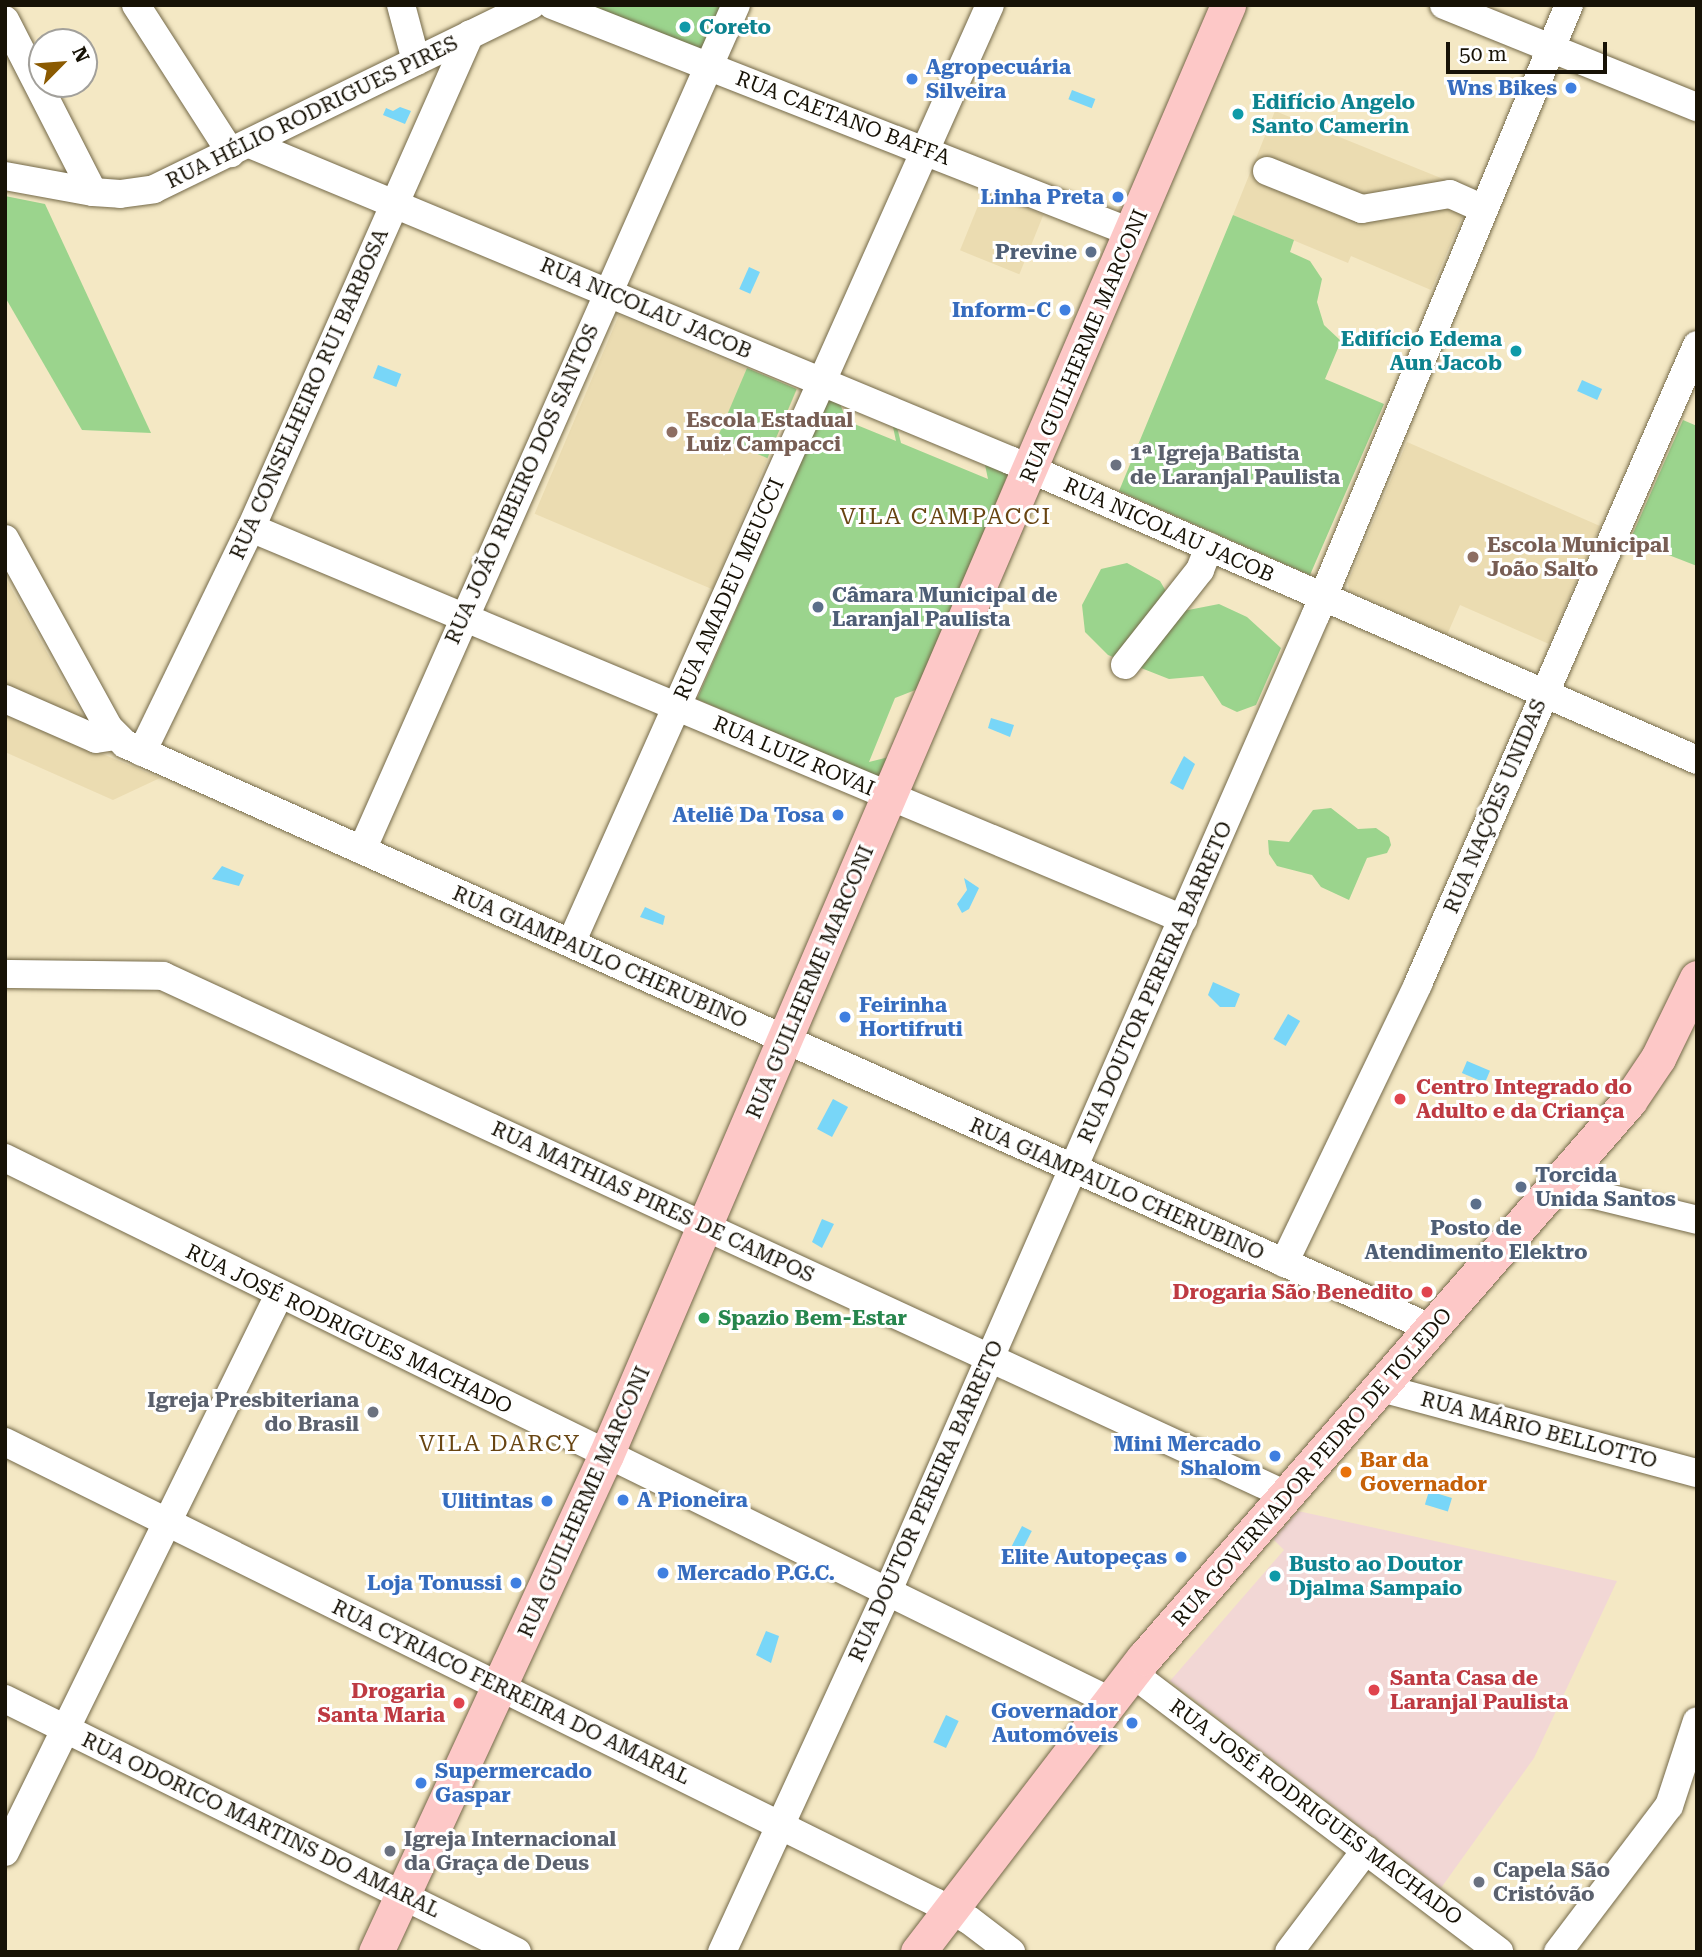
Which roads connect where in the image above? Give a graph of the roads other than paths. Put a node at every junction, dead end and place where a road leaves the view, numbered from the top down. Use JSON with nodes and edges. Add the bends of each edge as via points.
{"nodes":[{"id":1,"x":136,"y":5,"type":"edge"},
{"id":2,"x":401,"y":5,"type":"edge"},
{"id":3,"x":531,"y":5,"type":"edge"},
{"id":4,"x":552,"y":5,"type":"edge"},
{"id":5,"x":736,"y":5,"type":"edge"},
{"id":6,"x":990,"y":5,"type":"edge"},
{"id":7,"x":1228,"y":5,"type":"edge"},
{"id":8,"x":1444,"y":5,"type":"edge"},
{"id":9,"x":1569,"y":5,"type":"edge"},
{"id":10,"x":5,"y":20,"type":"edge"},
{"id":11,"x":470,"y":34,"type":"junction"},
{"id":12,"x":1552,"y":48,"type":"junction"},
{"id":13,"x":416,"y":61,"type":"junction"},
{"id":14,"x":709,"y":66,"type":"junction"},
{"id":15,"x":1697,"y":107,"type":"edge"},
{"id":16,"x":240,"y":149,"type":"junction"},
{"id":17,"x":924,"y":150,"type":"junction"},
{"id":18,"x":1267,"y":171,"type":"dead end"},
{"id":19,"x":5,"y":176,"type":"edge"},
{"id":20,"x":93,"y":192,"type":"junction"},
{"id":21,"x":394,"y":204,"type":"junction"},
{"id":22,"x":1484,"y":209,"type":"junction"},
{"id":23,"x":1133,"y":233,"type":"junction"},
{"id":24,"x":607,"y":292,"type":"junction"},
{"id":25,"x":1697,"y":345,"type":"edge"},
{"id":26,"x":822,"y":381,"type":"junction"},
{"id":27,"x":1030,"y":469,"type":"junction"},
{"id":28,"x":251,"y":528,"type":"junction"},
{"id":29,"x":5,"y":539,"type":"edge"},
{"id":30,"x":1209,"y":547,"type":"junction"},
{"id":31,"x":1323,"y":597,"type":"junction"},
{"id":32,"x":462,"y":617,"type":"junction"},
{"id":33,"x":1125,"y":665,"type":"dead end"},
{"id":34,"x":1544,"y":693,"type":"junction"},
{"id":35,"x":5,"y":699,"type":"edge"},
{"id":36,"x":677,"y":706,"type":"junction"},
{"id":37,"x":114,"y":736,"type":"junction"},
{"id":38,"x":142,"y":752,"type":"junction"},
{"id":39,"x":1697,"y":760,"type":"edge"},
{"id":40,"x":890,"y":796,"type":"junction"},
{"id":41,"x":362,"y":850,"type":"junction"},
{"id":42,"x":1183,"y":919,"type":"junction"},
{"id":43,"x":571,"y":943,"type":"junction"},
{"id":44,"x":5,"y":974,"type":"edge"},
{"id":45,"x":1697,"y":978,"type":"edge"},
{"id":46,"x":785,"y":1041,"type":"junction"},
{"id":47,"x":5,"y":1158,"type":"edge"},
{"id":48,"x":1073,"y":1170,"type":"junction"},
{"id":49,"x":1558,"y":1186,"type":"junction"},
{"id":50,"x":1697,"y":1220,"type":"edge"},
{"id":51,"x":704,"y":1225,"type":"junction"},
{"id":52,"x":1284,"y":1263,"type":"junction"},
{"id":53,"x":279,"y":1295,"type":"junction"},
{"id":54,"x":1433,"y":1329,"type":"junction"},
{"id":55,"x":989,"y":1357,"type":"junction"},
{"id":56,"x":1381,"y":1388,"type":"junction"},
{"id":57,"x":5,"y":1442,"type":"edge"},
{"id":58,"x":606,"y":1455,"type":"junction"},
{"id":59,"x":1697,"y":1473,"type":"edge"},
{"id":60,"x":1286,"y":1495,"type":"junction"},
{"id":61,"x":168,"y":1522,"type":"junction"},
{"id":62,"x":887,"y":1593,"type":"junction"},
{"id":63,"x":1132,"y":1673,"type":"junction"},
{"id":64,"x":501,"y":1686,"type":"junction"},
{"id":65,"x":5,"y":1699,"type":"edge"},
{"id":66,"x":1110,"y":1701,"type":"junction"},
{"id":67,"x":1697,"y":1721,"type":"edge"},
{"id":68,"x":66,"y":1729,"type":"junction"},
{"id":69,"x":782,"y":1826,"type":"junction"},
{"id":70,"x":1366,"y":1850,"type":"junction"},
{"id":71,"x":5,"y":1852,"type":"edge"},
{"id":72,"x":402,"y":1895,"type":"junction"},
{"id":73,"x":950,"y":1910,"type":"junction"},
{"id":74,"x":376,"y":1952,"type":"edge"},
{"id":75,"x":517,"y":1952,"type":"edge"},
{"id":76,"x":722,"y":1952,"type":"edge"},
{"id":77,"x":918,"y":1952,"type":"edge"},
{"id":78,"x":1012,"y":1952,"type":"edge"},
{"id":79,"x":1289,"y":1952,"type":"edge"},
{"id":80,"x":1499,"y":1952,"type":"edge"},
{"id":81,"x":1559,"y":1952,"type":"edge"}],
"edges":[{"from":1,"to":16,"type":"street"},
{"from":2,"to":13,"type":"street"},
{"from":3,"to":11,"type":"street","name":"RUA HÉLIO RODRIGUES PIRES"},
{"from":4,"to":14,"type":"street","name":"RUA CAETANO BAFFA"},
{"from":5,"to":14,"type":"street","name":"RUA JOÃO RIBEIRO DOS SANTOS"},
{"from":6,"to":17,"type":"street","name":"RUA AMADEU MEUCCI"},
{"from":7,"to":23,"type":"main road","name":"RUA GUILHERME MARCONI"},
{"from":8,"to":12,"type":"street"},
{"from":9,"to":12,"type":"street","name":"RUA DOUTOR PEREIRA BARRETO"},
{"from":10,"to":20,"type":"street"},
{"from":11,"to":13,"type":"street","name":"RUA HÉLIO RODRIGUES PIRES"},
{"from":11,"to":21,"type":"street","name":"RUA CONSELHEIRO RUI BARBOSA"},
{"from":12,"to":15,"type":"street"},
{"from":12,"to":22,"type":"street","name":"RUA DOUTOR PEREIRA BARRETO"},
{"from":13,"to":16,"type":"street","name":"RUA HÉLIO RODRIGUES PIRES"},
{"from":14,"to":17,"type":"street","name":"RUA CAETANO BAFFA"},
{"from":14,"to":24,"type":"street","name":"RUA JOÃO RIBEIRO DOS SANTOS"},
{"from":16,"to":20,"type":"street","name":"RUA HÉLIO RODRIGUES PIRES","via":[[154,189]]},
{"from":16,"to":21,"type":"street","name":"RUA NICOLAU JACOB"},
{"from":17,"to":23,"type":"street","name":"RUA CAETANO BAFFA"},
{"from":17,"to":26,"type":"street","name":"RUA AMADEU MEUCCI"},
{"from":18,"to":22,"type":"street","via":[[1362,209],[1450,194]]},
{"from":19,"to":20,"type":"street","name":"RUA HÉLIO RODRIGUES PIRES"},
{"from":21,"to":24,"type":"street","name":"RUA NICOLAU JACOB"},
{"from":21,"to":28,"type":"street","name":"RUA CONSELHEIRO RUI BARBOSA"},
{"from":22,"to":31,"type":"street","name":"RUA DOUTOR PEREIRA BARRETO"},
{"from":23,"to":27,"type":"main road","name":"RUA GUILHERME MARCONI"},
{"from":24,"to":26,"type":"street","name":"RUA NICOLAU JACOB"},
{"from":24,"to":32,"type":"street","name":"RUA JOÃO RIBEIRO DOS SANTOS"},
{"from":25,"to":34,"type":"street","name":"RUA NAÇÕES UNIDAS"},
{"from":26,"to":27,"type":"street","name":"RUA NICOLAU JACOB"},
{"from":26,"to":36,"type":"street","name":"RUA AMADEU MEUCCI"},
{"from":27,"to":30,"type":"street","name":"RUA NICOLAU JACOB"},
{"from":27,"to":40,"type":"main road","name":"RUA GUILHERME MARCONI"},
{"from":28,"to":32,"type":"street","name":"RUA LUIZ ROVAI"},
{"from":28,"to":38,"type":"street","name":"RUA CONSELHEIRO RUI BARBOSA"},
{"from":29,"to":37,"type":"street"},
{"from":30,"to":31,"type":"street","name":"RUA NICOLAU JACOB"},
{"from":30,"to":33,"type":"street","via":[[1200,569]]},
{"from":31,"to":34,"type":"street","name":"RUA NICOLAU JACOB"},
{"from":31,"to":42,"type":"street","name":"RUA DOUTOR PEREIRA BARRETO"},
{"from":32,"to":36,"type":"street","name":"RUA LUIZ ROVAI"},
{"from":32,"to":41,"type":"street","name":"RUA JOÃO RIBEIRO DOS SANTOS"},
{"from":34,"to":39,"type":"street","name":"RUA NICOLAU JACOB"},
{"from":34,"to":52,"type":"street","name":"RUA NAÇÕES UNIDAS","via":[[1413,996]]},
{"from":35,"to":37,"type":"street","via":[[96,739]]},
{"from":36,"to":40,"type":"street","name":"RUA LUIZ ROVAI"},
{"from":36,"to":43,"type":"street","name":"RUA AMADEU MEUCCI"},
{"from":37,"to":38,"type":"street","name":"RUA GIAMPAULO CHERUBINO"},
{"from":38,"to":41,"type":"street","name":"RUA GIAMPAULO CHERUBINO"},
{"from":40,"to":42,"type":"street","name":"RUA LUIZ ROVAI"},
{"from":40,"to":46,"type":"main road","name":"RUA GUILHERME MARCONI"},
{"from":41,"to":43,"type":"street","name":"RUA GIAMPAULO CHERUBINO"},
{"from":42,"to":48,"type":"street","name":"RUA DOUTOR PEREIRA BARRETO"},
{"from":43,"to":46,"type":"street","name":"RUA GIAMPAULO CHERUBINO"},
{"from":44,"to":51,"type":"street","name":"RUA MATHIAS PIRES DE CAMPOS","via":[[163,976]]},
{"from":45,"to":49,"type":"main road","name":"RUA GOVERNADOR PEDRO DE TOLEDO","via":[[1641,1085]]},
{"from":46,"to":48,"type":"street","name":"RUA GIAMPAULO CHERUBINO"},
{"from":46,"to":51,"type":"main road","name":"RUA GUILHERME MARCONI"},
{"from":47,"to":53,"type":"street","name":"RUA JOSÉ RODRIGUES MACHADO"},
{"from":48,"to":52,"type":"street","name":"RUA GIAMPAULO CHERUBINO"},
{"from":48,"to":55,"type":"street","name":"RUA DOUTOR PEREIRA BARRETO"},
{"from":49,"to":50,"type":"street"},
{"from":49,"to":54,"type":"main road","name":"RUA GOVERNADOR PEDRO DE TOLEDO"},
{"from":51,"to":55,"type":"street","name":"RUA MATHIAS PIRES DE CAMPOS"},
{"from":51,"to":58,"type":"main road","name":"RUA GUILHERME MARCONI"},
{"from":52,"to":54,"type":"street","name":"RUA GIAMPAULO CHERUBINO"},
{"from":53,"to":58,"type":"street","name":"RUA JOSÉ RODRIGUES MACHADO"},
{"from":53,"to":61,"type":"street"},
{"from":54,"to":56,"type":"main road","name":"RUA GOVERNADOR PEDRO DE TOLEDO"},
{"from":55,"to":60,"type":"street","name":"RUA MATHIAS PIRES DE CAMPOS"},
{"from":55,"to":62,"type":"street","name":"RUA DOUTOR PEREIRA BARRETO"},
{"from":56,"to":59,"type":"street","name":"RUA MÁRIO BELLOTTO"},
{"from":56,"to":60,"type":"main road","name":"RUA GOVERNADOR PEDRO DE TOLEDO"},
{"from":57,"to":61,"type":"street","name":"RUA CYRIACO FERREIRA DO AMARAL"},
{"from":58,"to":62,"type":"street","name":"RUA JOSÉ RODRIGUES MACHADO"},
{"from":58,"to":64,"type":"main road","name":"RUA GUILHERME MARCONI"},
{"from":60,"to":63,"type":"main road","name":"RUA GOVERNADOR PEDRO DE TOLEDO"},
{"from":61,"to":64,"type":"street","name":"RUA CYRIACO FERREIRA DO AMARAL"},
{"from":61,"to":68,"type":"street"},
{"from":62,"to":66,"type":"street","name":"RUA JOSÉ RODRIGUES MACHADO"},
{"from":62,"to":69,"type":"street","name":"RUA DOUTOR PEREIRA BARRETO"},
{"from":63,"to":66,"type":"main road","name":"RUA GOVERNADOR PEDRO DE TOLEDO"},
{"from":63,"to":70,"type":"street","name":"RUA JOSÉ RODRIGUES MACHADO"},
{"from":64,"to":69,"type":"street","name":"RUA CYRIACO FERREIRA DO AMARAL"},
{"from":64,"to":72,"type":"main road","name":"RUA GUILHERME MARCONI"},
{"from":65,"to":68,"type":"street","name":"RUA ODORICO MARTINS DO AMARAL"},
{"from":66,"to":73,"type":"main road","name":"RUA GOVERNADOR PEDRO DE TOLEDO"},
{"from":67,"to":81,"type":"street","via":[[1669,1806]]},
{"from":68,"to":71,"type":"street"},
{"from":68,"to":72,"type":"street","name":"RUA ODORICO MARTINS DO AMARAL"},
{"from":69,"to":73,"type":"street","name":"RUA CYRIACO FERREIRA DO AMARAL"},
{"from":69,"to":76,"type":"street","name":"RUA DOUTOR PEREIRA BARRETO"},
{"from":70,"to":79,"type":"street"},
{"from":70,"to":80,"type":"street","name":"RUA JOSÉ RODRIGUES MACHADO"},
{"from":72,"to":74,"type":"main road","name":"RUA GUILHERME MARCONI"},
{"from":72,"to":75,"type":"street","name":"RUA ODORICO MARTINS DO AMARAL"},
{"from":73,"to":77,"type":"main road","name":"RUA GOVERNADOR PEDRO DE TOLEDO"},
{"from":73,"to":78,"type":"street","name":"RUA CYRIACO FERREIRA DO AMARAL"}]}
